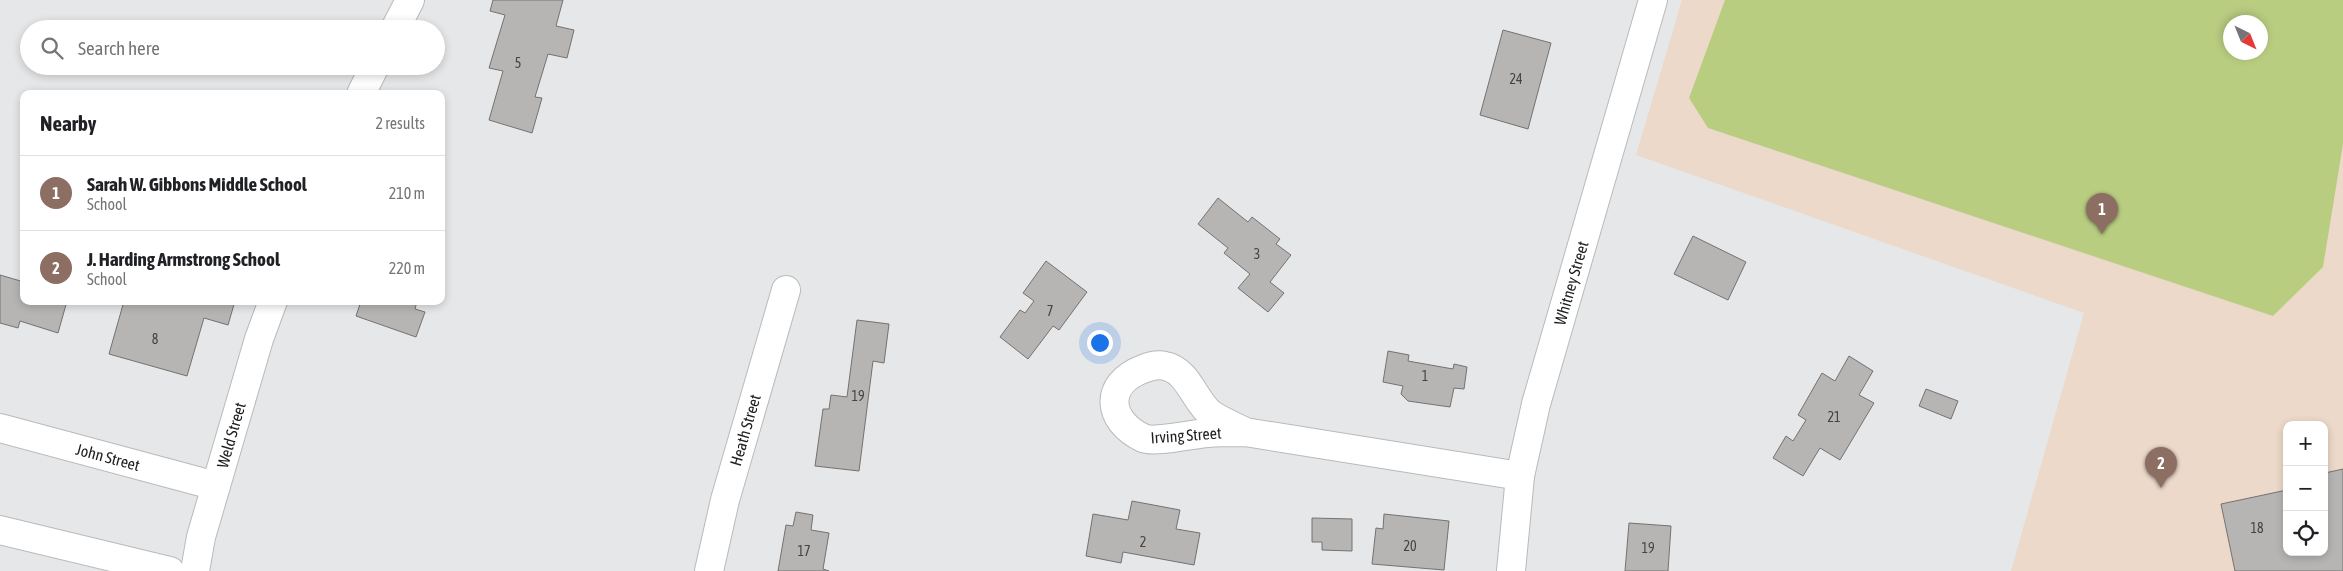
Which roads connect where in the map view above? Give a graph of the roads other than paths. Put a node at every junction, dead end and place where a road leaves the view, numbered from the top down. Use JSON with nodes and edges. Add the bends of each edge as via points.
{"nodes":[{"id":1,"x":410,"y":0,"type":"edge"},
{"id":2,"x":1653,"y":0,"type":"edge"},
{"id":3,"x":400,"y":20,"type":"edge"},
{"id":4,"x":370,"y":75,"type":"edge"},
{"id":5,"x":363,"y":90,"type":"edge"},
{"id":6,"x":786,"y":290,"type":"dead end"},
{"id":7,"x":272,"y":305,"type":"edge"},
{"id":8,"x":0,"y":428,"type":"edge"},
{"id":9,"x":1245,"y":432,"type":"dead end"},
{"id":10,"x":1520,"y":476,"type":"junction"},
{"id":11,"x":216,"y":486,"type":"junction"},
{"id":12,"x":0,"y":530,"type":"edge"},
{"id":13,"x":124,"y":566,"type":"edge"},
{"id":14,"x":170,"y":571,"type":"edge"},
{"id":15,"x":195,"y":571,"type":"edge"},
{"id":16,"x":709,"y":571,"type":"edge"},
{"id":17,"x":1511,"y":571,"type":"edge"}],
"edges":[{"from":1,"to":3,"type":"street"},
{"from":2,"to":10,"type":"street","name":"Whitney Street","via":[[1536,404]]},
{"from":4,"to":5,"type":"street"},
{"from":6,"to":16,"type":"street","name":"Heath Street","via":[[725,500]]},
{"from":7,"to":11,"type":"street","name":"Weld Street"},
{"from":8,"to":11,"type":"street","name":"John Street"},
{"from":9,"to":10,"type":"street","name":"Irving Street"},
{"from":10,"to":17,"type":"street","name":"Whitney Street"},
{"from":11,"to":15,"type":"street","name":"Weld Street"},
{"from":12,"to":13,"type":"street"},
{"from":13,"to":14,"type":"street"}]}
